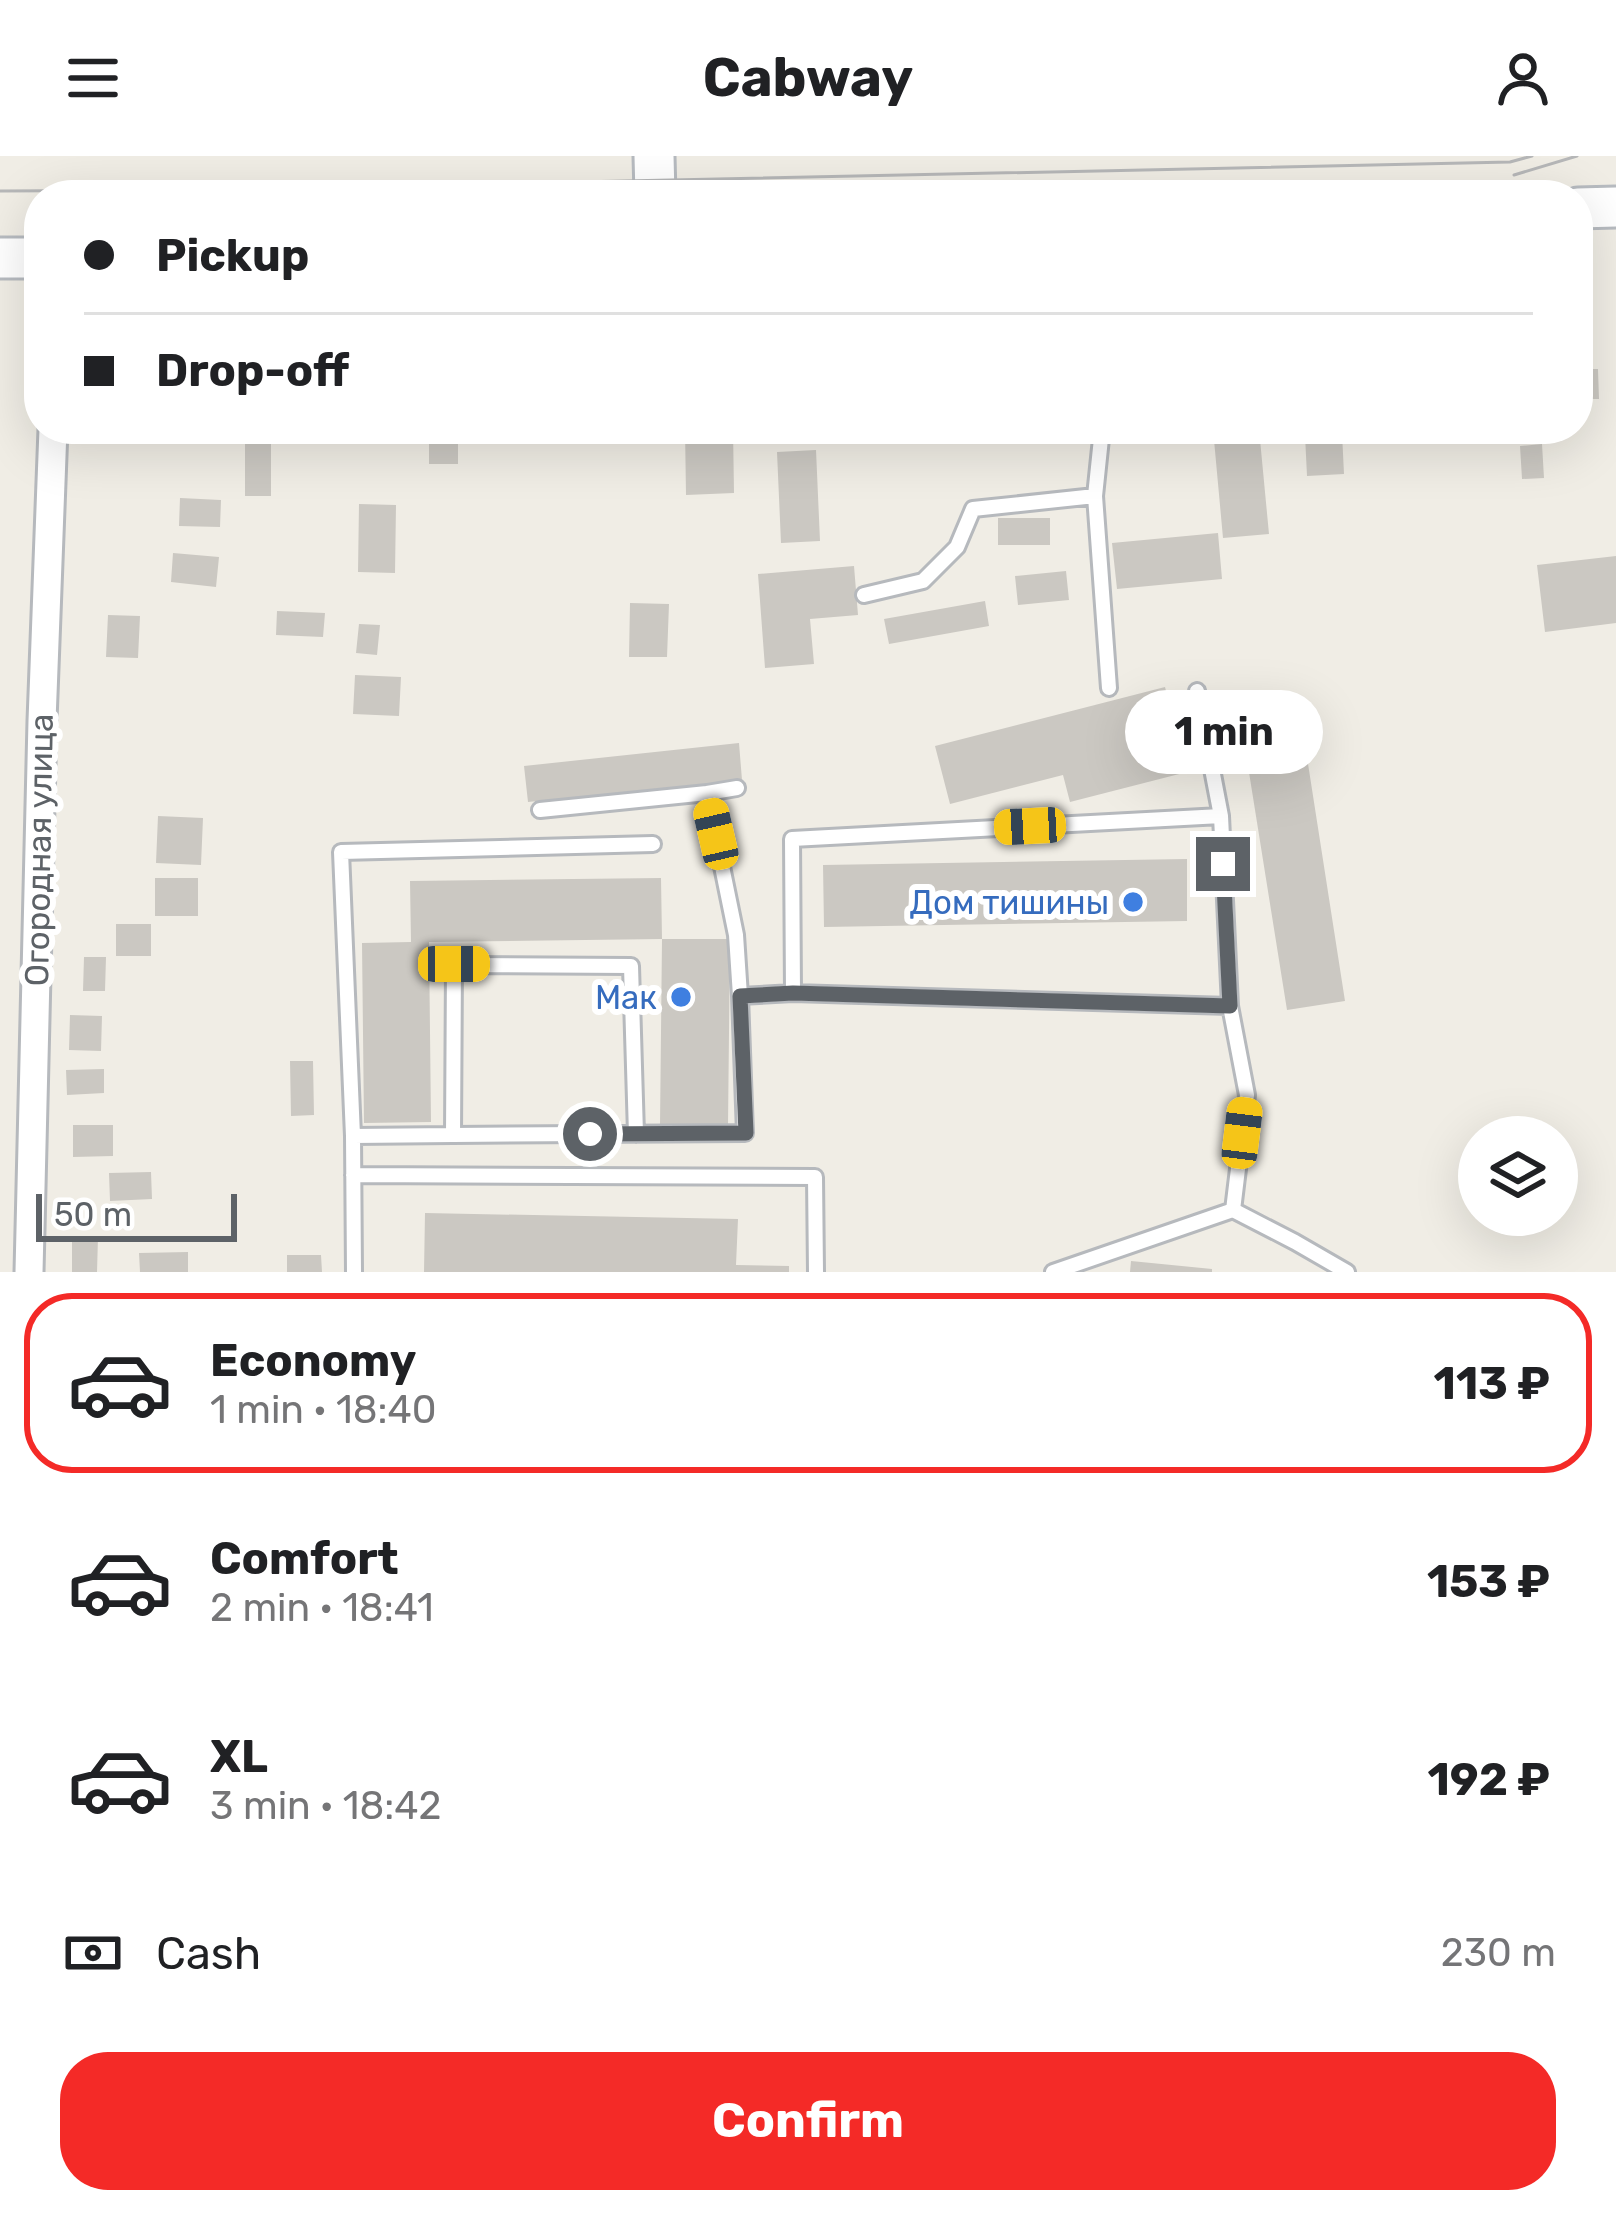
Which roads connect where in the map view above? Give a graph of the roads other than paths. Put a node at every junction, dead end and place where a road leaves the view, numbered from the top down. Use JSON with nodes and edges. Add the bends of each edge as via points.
{"nodes":[{"id":1,"x":52,"y":444,"type":"edge"},
{"id":2,"x":1101,"y":444,"type":"edge"},
{"id":3,"x":1096,"y":496,"type":"junction"},
{"id":4,"x":864,"y":595,"type":"dead end"},
{"id":5,"x":1109,"y":688,"type":"dead end"},
{"id":6,"x":1197,"y":691,"type":"dead end"},
{"id":7,"x":737,"y":788,"type":"dead end"},
{"id":8,"x":706,"y":793,"type":"junction"},
{"id":9,"x":540,"y":810,"type":"dead end"},
{"id":10,"x":1221,"y":816,"type":"junction"},
{"id":11,"x":653,"y":844,"type":"dead end"},
{"id":12,"x":793,"y":993,"type":"junction"},
{"id":13,"x":740,"y":996,"type":"junction"},
{"id":14,"x":1230,"y":1006,"type":"junction"},
{"id":15,"x":636,"y":1134,"type":"junction"},
{"id":16,"x":453,"y":1135,"type":"junction"},
{"id":17,"x":353,"y":1136,"type":"junction"},
{"id":18,"x":352,"y":1174,"type":"junction"},
{"id":19,"x":1233,"y":1210,"type":"junction"},
{"id":20,"x":29,"y":1272,"type":"edge"},
{"id":21,"x":354,"y":1272,"type":"edge"},
{"id":22,"x":816,"y":1272,"type":"edge"},
{"id":23,"x":1053,"y":1272,"type":"edge"},
{"id":24,"x":1347,"y":1272,"type":"edge"}],
"edges":[{"from":1,"to":20,"type":"street","name":"Огородная улица"},
{"from":2,"to":3,"type":"lane"},
{"from":3,"to":4,"type":"lane","via":[[973,509],[957,547],[923,580]]},
{"from":3,"to":5,"type":"lane"},
{"from":6,"to":10,"type":"lane"},
{"from":7,"to":8,"type":"lane"},
{"from":8,"to":9,"type":"lane"},
{"from":8,"to":13,"type":"lane","via":[[736,935]]},
{"from":10,"to":12,"type":"lane","via":[[792,839]]},
{"from":10,"to":14,"type":"lane"},
{"from":11,"to":17,"type":"lane","via":[[341,852]]},
{"from":12,"to":13,"type":"lane"},
{"from":12,"to":14,"type":"lane"},
{"from":13,"to":15,"type":"lane","via":[[746,1133]]},
{"from":14,"to":19,"type":"lane","via":[[1247,1095]]},
{"from":15,"to":16,"type":"lane"},
{"from":15,"to":16,"type":"lane","via":[[631,966],[454,964]]},
{"from":16,"to":17,"type":"lane"},
{"from":17,"to":18,"type":"lane"},
{"from":18,"to":21,"type":"lane"},
{"from":18,"to":22,"type":"lane","via":[[815,1177]]},
{"from":19,"to":23,"type":"lane"},
{"from":19,"to":24,"type":"lane"}]}
